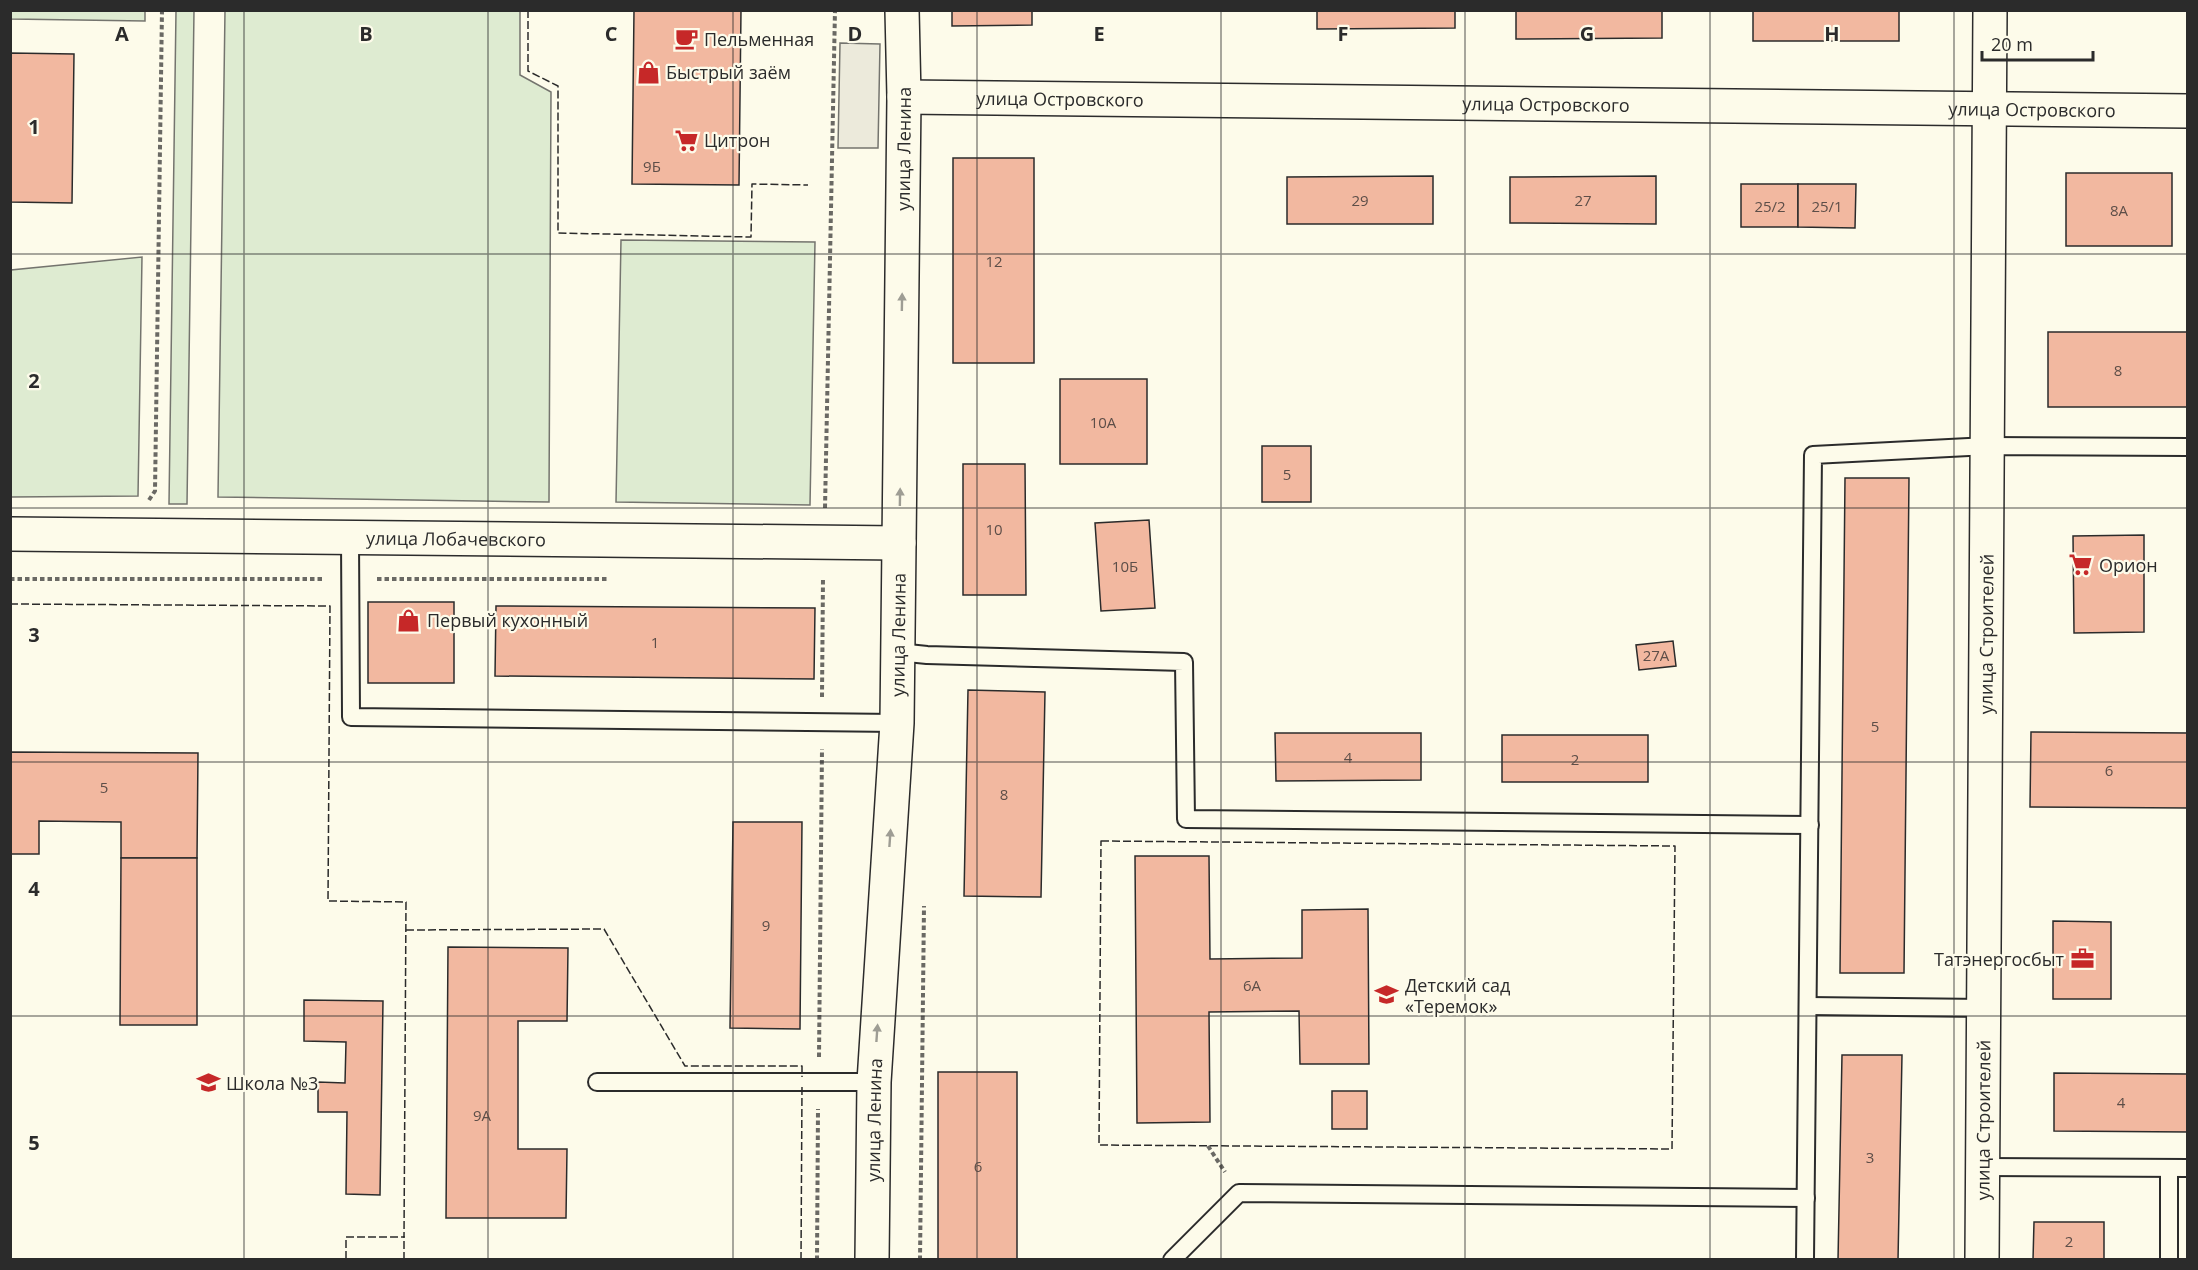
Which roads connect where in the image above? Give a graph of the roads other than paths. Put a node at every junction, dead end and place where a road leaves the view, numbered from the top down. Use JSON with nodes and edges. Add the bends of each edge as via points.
{"nodes":[{"id":1,"x":902,"y":10,"type":"edge"},
{"id":2,"x":1990,"y":10,"type":"edge"},
{"id":3,"x":904,"y":97,"type":"junction"},
{"id":4,"x":1990,"y":110,"type":"junction"},
{"id":5,"x":2187,"y":111,"type":"edge"},
{"id":6,"x":1988,"y":446,"type":"junction"},
{"id":7,"x":2187,"y":447,"type":"edge"},
{"id":8,"x":10,"y":534,"type":"edge"},
{"id":9,"x":350,"y":538,"type":"junction"},
{"id":10,"x":899,"y":543,"type":"junction"},
{"id":11,"x":898,"y":652,"type":"junction"},
{"id":12,"x":897,"y":723,"type":"junction"},
{"id":13,"x":1810,"y":825,"type":"junction"},
{"id":14,"x":1808,"y":1006,"type":"junction"},
{"id":15,"x":1984,"y":1008,"type":"junction"},
{"id":16,"x":597,"y":1082,"type":"dead end"},
{"id":17,"x":874,"y":1082,"type":"junction"},
{"id":18,"x":1983,"y":1167,"type":"junction"},
{"id":19,"x":2169,"y":1168,"type":"junction"},
{"id":20,"x":2187,"y":1168,"type":"edge"},
{"id":21,"x":1806,"y":1198,"type":"junction"},
{"id":22,"x":872,"y":1260,"type":"edge"},
{"id":23,"x":1172,"y":1260,"type":"edge"},
{"id":24,"x":1805,"y":1260,"type":"edge"},
{"id":25,"x":1983,"y":1260,"type":"edge"},
{"id":26,"x":2169,"y":1260,"type":"edge"}],
"edges":[{"from":1,"to":3,"type":"street","name":"улица Ленина"},
{"from":2,"to":4,"type":"street","name":"улица Строителей"},
{"from":3,"to":4,"type":"street","name":"улица Островского"},
{"from":10,"to":3,"type":"street","name":"улица Ленина","one_way":true},
{"from":4,"to":5,"type":"street","name":"улица Островского"},
{"from":4,"to":6,"type":"street","name":"улица Строителей"},
{"from":6,"to":7,"type":"lane"},
{"from":6,"to":13,"type":"lane","via":[[1813,455]]},
{"from":6,"to":15,"type":"street","name":"улица Строителей"},
{"from":8,"to":9,"type":"street","name":"улица Лобачевского"},
{"from":9,"to":10,"type":"street","name":"улица Лобачевского"},
{"from":9,"to":12,"type":"lane","via":[[351,717]]},
{"from":10,"to":11,"type":"street","name":"улица Ленина"},
{"from":11,"to":12,"type":"street","name":"улица Ленина"},
{"from":11,"to":13,"type":"lane","via":[[1184,662],[1186,819]]},
{"from":17,"to":12,"type":"street","name":"улица Ленина","one_way":true},
{"from":13,"to":14,"type":"lane"},
{"from":14,"to":15,"type":"lane"},
{"from":14,"to":21,"type":"lane"},
{"from":15,"to":18,"type":"street","name":"улица Строителей"},
{"from":16,"to":17,"type":"lane"},
{"from":17,"to":22,"type":"street","name":"улица Ленина"},
{"from":18,"to":19,"type":"lane"},
{"from":18,"to":25,"type":"street","name":"улица Строителей"},
{"from":19,"to":20,"type":"lane"},
{"from":19,"to":26,"type":"lane"},
{"from":21,"to":23,"type":"lane","via":[[1239,1193]]},
{"from":21,"to":24,"type":"lane"}]}
